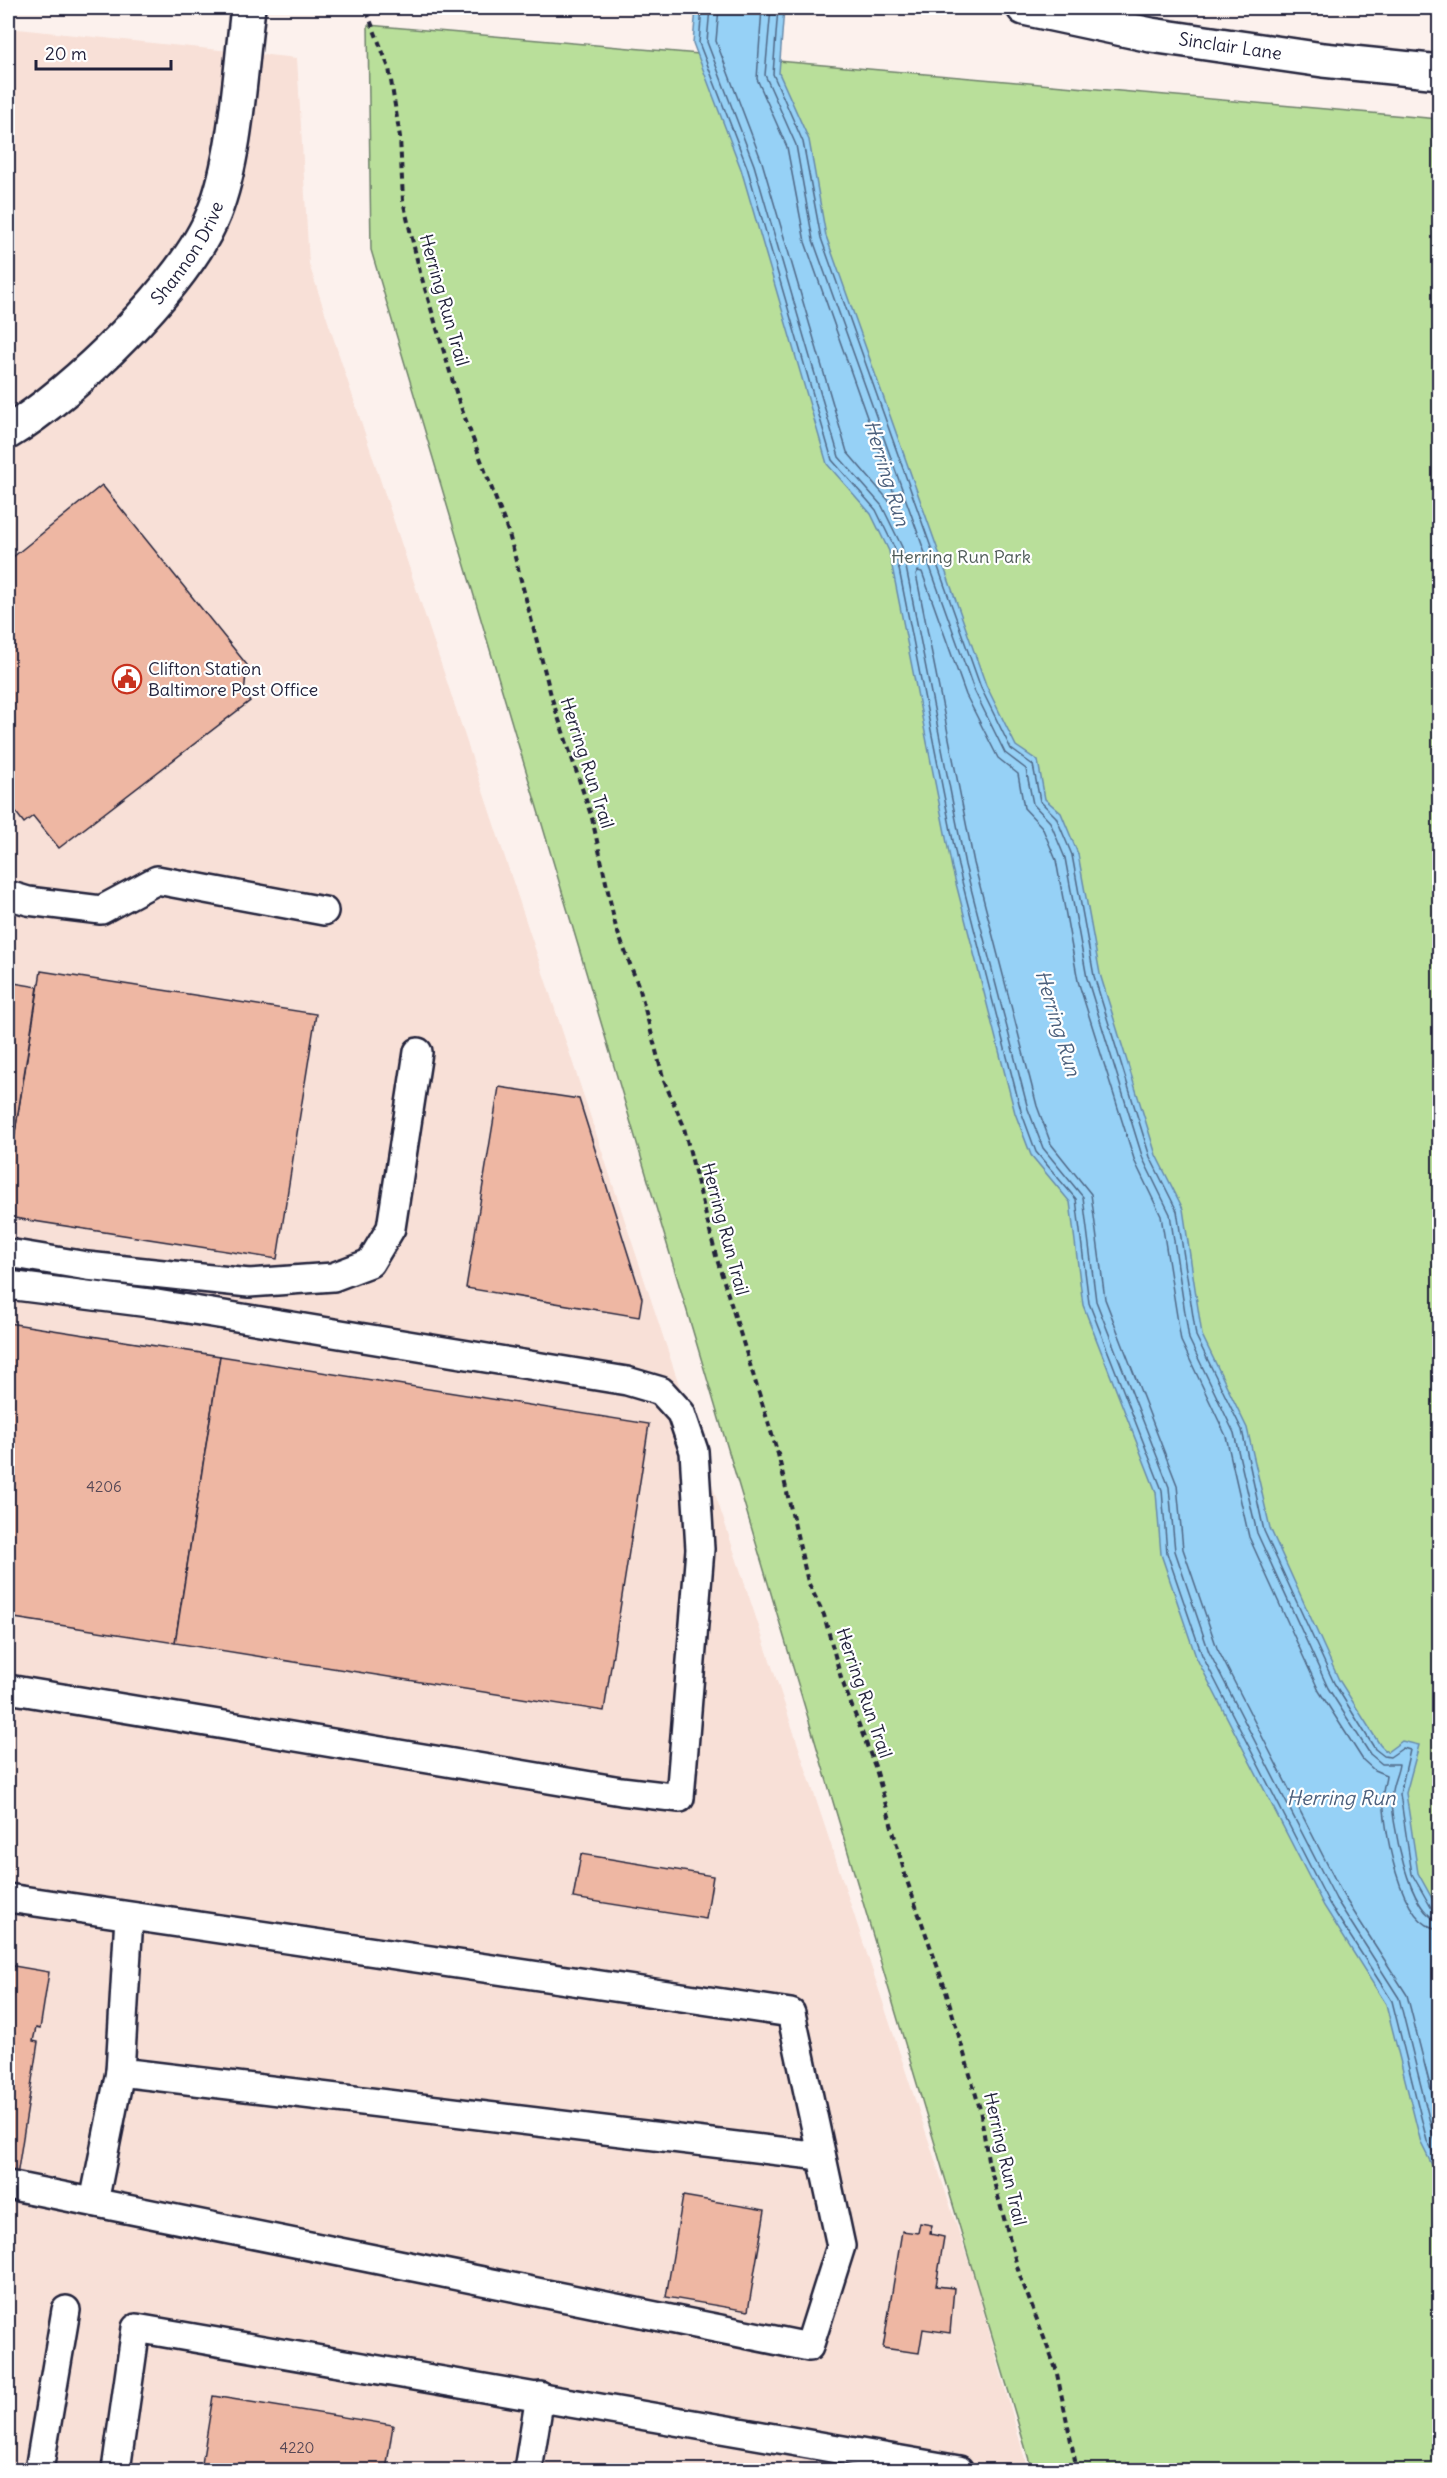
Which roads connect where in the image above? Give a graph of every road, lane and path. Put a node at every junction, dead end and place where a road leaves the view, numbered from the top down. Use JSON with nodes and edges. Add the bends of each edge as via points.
{"nodes":[{"id":1,"x":248,"y":8,"type":"edge"},
{"id":2,"x":346,"y":8,"type":"edge"},
{"id":3,"x":1024,"y":8,"type":"edge"},
{"id":4,"x":1440,"y":72,"type":"edge"},
{"id":5,"x":8,"y":432,"type":"edge"},
{"id":6,"x":8,"y":895,"type":"edge"},
{"id":7,"x":324,"y":911,"type":"dead end"},
{"id":8,"x":418,"y":1052,"type":"dead end"},
{"id":9,"x":8,"y":1253,"type":"edge"},
{"id":10,"x":8,"y":1285,"type":"edge"},
{"id":11,"x":8,"y":1689,"type":"edge"},
{"id":12,"x":8,"y":1898,"type":"edge"},
{"id":13,"x":129,"y":1917,"type":"junction"},
{"id":14,"x":120,"y":2072,"type":"junction"},
{"id":15,"x":821,"y":2157,"type":"junction"},
{"id":16,"x":8,"y":2185,"type":"edge"},
{"id":17,"x":94,"y":2202,"type":"junction"},
{"id":18,"x":66,"y":2310,"type":"dead end"},
{"id":19,"x":540,"y":2396,"type":"junction"},
{"id":20,"x":39,"y":2470,"type":"edge"},
{"id":21,"x":116,"y":2470,"type":"edge"},
{"id":22,"x":528,"y":2470,"type":"edge"},
{"id":23,"x":959,"y":2470,"type":"edge"},
{"id":24,"x":1077,"y":2470,"type":"edge"}],
"edges":[{"from":1,"to":5,"type":"street","name":"Shannon Drive","via":[[227,172],[203,235],[143,316],[61,394]]},
{"from":2,"to":24,"type":"path","name":"Herring Run Trail","via":[[367,12],[389,68],[400,137],[403,201],[420,272],[459,402],[509,534],[552,699],[592,818],[616,928],[640,990],[664,1081],[682,1124],[716,1256],[778,1454],[808,1582],[824,1615],[841,1678],[876,1769],[906,1878],[948,1999],[980,2109],[988,2160],[1019,2273],[1056,2369]]},
{"from":3,"to":4,"type":"street","name":"Sinclair Lane","via":[[1151,35]]},
{"from":6,"to":7,"type":"lane","via":[[101,910],[157,880]]},
{"from":8,"to":9,"type":"lane","via":[[392,1228],[370,1263],[333,1277],[249,1283],[87,1266]]},
{"from":10,"to":11,"type":"lane","via":[[168,1306],[627,1381],[661,1391],[681,1413],[694,1451],[700,1550],[680,1798]]},
{"from":12,"to":13,"type":"lane"},
{"from":13,"to":14,"type":"lane"},
{"from":13,"to":15,"type":"lane","via":[[791,2013]]},
{"from":14,"to":15,"type":"lane"},
{"from":14,"to":17,"type":"lane"},
{"from":15,"to":17,"type":"lane","via":[[841,2246],[809,2347]]},
{"from":16,"to":17,"type":"lane"},
{"from":18,"to":20,"type":"lane"},
{"from":19,"to":21,"type":"lane","via":[[136,2328]]},
{"from":19,"to":22,"type":"lane"},
{"from":19,"to":23,"type":"lane"}]}
